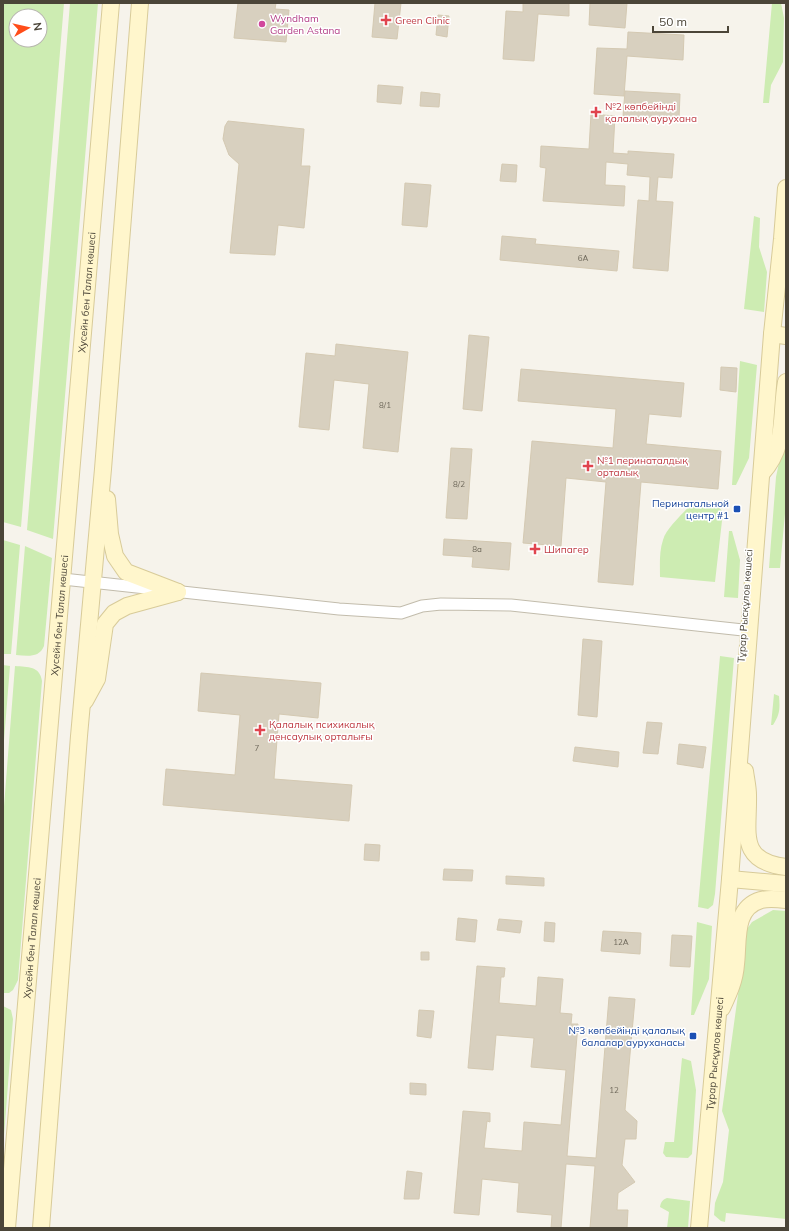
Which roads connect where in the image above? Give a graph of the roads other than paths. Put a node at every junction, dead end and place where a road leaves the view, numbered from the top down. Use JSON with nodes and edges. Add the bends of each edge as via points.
{"nodes":[{"id":1,"x":111,"y":3,"type":"edge"},
{"id":2,"x":140,"y":3,"type":"edge"},
{"id":3,"x":786,"y":188,"type":"edge"},
{"id":4,"x":784,"y":244,"type":"edge"},
{"id":5,"x":779,"y":335,"type":"edge"},
{"id":6,"x":786,"y":382,"type":"edge"},
{"id":7,"x":103,"y":469,"type":"junction"},
{"id":8,"x":761,"y":474,"type":"junction"},
{"id":9,"x":62,"y":579,"type":"junction"},
{"id":10,"x":92,"y":582,"type":"junction"},
{"id":11,"x":178,"y":592,"type":"junction"},
{"id":12,"x":743,"y":630,"type":"junction"},
{"id":13,"x":81,"y":709,"type":"junction"},
{"id":14,"x":740,"y":754,"type":"junction"},
{"id":15,"x":786,"y":867,"type":"edge"},
{"id":16,"x":730,"y":879,"type":"junction"},
{"id":17,"x":786,"y":884,"type":"edge"},
{"id":18,"x":786,"y":900,"type":"edge"},
{"id":19,"x":717,"y":1020,"type":"junction"},
{"id":20,"x":7,"y":1228,"type":"edge"},
{"id":21,"x":41,"y":1228,"type":"edge"},
{"id":22,"x":699,"y":1228,"type":"edge"}],
"edges":[{"from":1,"to":9,"type":"street","name":"Хусейн бен Талал көшесі"},
{"from":2,"to":7,"type":"street"},
{"from":3,"to":4,"type":"street","name":"Тұрар Рысқұлов көшесі"},
{"from":4,"to":5,"type":"street","name":"Тұрар Рысқұлов көшесі"},
{"from":5,"to":8,"type":"street","name":"Тұрар Рысқұлов көшесі"},
{"from":5,"to":12,"type":"street","name":"Тұрар Рысқұлов көшесі","via":[[764,357]]},
{"from":6,"to":8,"type":"street","via":[[783,422],[777,449],[770,464]]},
{"from":7,"to":10,"type":"street"},
{"from":7,"to":11,"type":"street","via":[[115,556],[126,572]]},
{"from":8,"to":14,"type":"street","name":"Тұрар Рысқұлов көшесі"},
{"from":9,"to":10,"type":"street"},
{"from":9,"to":20,"type":"street","name":"Хусейн бен Талал көшесі"},
{"from":10,"to":11,"type":"street"},
{"from":10,"to":13,"type":"street"},
{"from":11,"to":12,"type":"street","via":[[401,613],[422,606],[441,604],[511,605]]},
{"from":11,"to":13,"type":"street","via":[[127,606],[114,613],[105,624],[97,679]]},
{"from":12,"to":16,"type":"street","name":"Тұрар Рысқұлов көшесі","via":[[727,860]]},
{"from":13,"to":21,"type":"street"},
{"from":14,"to":15,"type":"street","via":[[748,794],[748,843],[762,861]]},
{"from":14,"to":16,"type":"street","name":"Тұрар Рысқұлов көшесі"},
{"from":16,"to":17,"type":"street"},
{"from":16,"to":19,"type":"street","name":"Тұрар Рысқұлов көшесі"},
{"from":18,"to":19,"type":"street","via":[[761,900],[750,905],[744,913],[739,924],[733,984]]},
{"from":19,"to":22,"type":"street","name":"Тұрар Рысқұлов көшесі"}]}
